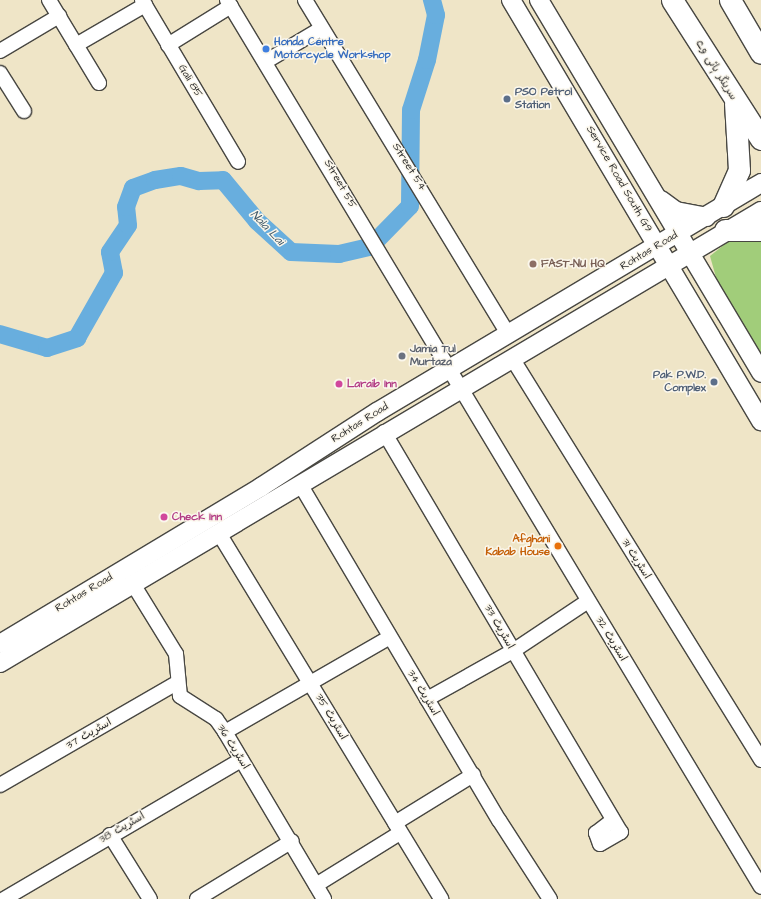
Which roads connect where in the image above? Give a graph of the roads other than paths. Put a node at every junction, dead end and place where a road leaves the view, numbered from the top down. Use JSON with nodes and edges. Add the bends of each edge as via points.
{"nodes":[{"id":1,"x":49,"y":0,"type":"edge"},
{"id":2,"x":305,"y":0,"type":"edge"},
{"id":3,"x":511,"y":0,"type":"edge"},
{"id":4,"x":539,"y":0,"type":"edge"},
{"id":5,"x":672,"y":0,"type":"edge"},
{"id":6,"x":730,"y":0,"type":"edge"},
{"id":7,"x":143,"y":2,"type":"edge"},
{"id":8,"x":229,"y":3,"type":"edge"},
{"id":9,"x":59,"y":16,"type":"junction"},
{"id":10,"x":322,"y":28,"type":"junction"},
{"id":11,"x":168,"y":44,"type":"junction"},
{"id":12,"x":76,"y":45,"type":"junction"},
{"id":13,"x":0,"y":51,"type":"edge"},
{"id":14,"x":761,"y":53,"type":"edge"},
{"id":15,"x":265,"y":62,"type":"junction"},
{"id":16,"x":0,"y":73,"type":"edge"},
{"id":17,"x":99,"y":83,"type":"dead end"},
{"id":18,"x":735,"y":100,"type":"junction"},
{"id":19,"x":24,"y":111,"type":"dead end"},
{"id":20,"x":761,"y":139,"type":"edge"},
{"id":21,"x":238,"y":162,"type":"dead end"},
{"id":22,"x":761,"y":183,"type":"edge"},
{"id":23,"x":653,"y":192,"type":"junction"},
{"id":24,"x":761,"y":211,"type":"edge"},
{"id":25,"x":714,"y":212,"type":"junction"},
{"id":26,"x":725,"y":230,"type":"junction"},
{"id":27,"x":761,"y":230,"type":"edge"},
{"id":28,"x":679,"y":233,"type":"junction"},
{"id":29,"x":658,"y":246,"type":"junction"},
{"id":30,"x":690,"y":252,"type":"junction"},
{"id":31,"x":668,"y":265,"type":"junction"},
{"id":32,"x":559,"y":306,"type":"junction"},
{"id":33,"x":566,"y":324,"type":"junction"},
{"id":34,"x":509,"y":336,"type":"junction"},
{"id":35,"x":512,"y":358,"type":"junction"},
{"id":36,"x":450,"y":369,"type":"junction"},
{"id":37,"x":761,"y":373,"type":"edge"},
{"id":38,"x":463,"y":389,"type":"junction"},
{"id":39,"x":761,"y":421,"type":"edge"},
{"id":40,"x":384,"y":432,"type":"junction"},
{"id":41,"x":300,"y":484,"type":"junction"},
{"id":42,"x":220,"y":535,"type":"junction"},
{"id":43,"x":133,"y":584,"type":"junction"},
{"id":44,"x":588,"y":601,"type":"junction"},
{"id":45,"x":390,"y":637,"type":"junction"},
{"id":46,"x":0,"y":644,"type":"edge"},
{"id":47,"x":513,"y":651,"type":"junction"},
{"id":48,"x":0,"y":663,"type":"edge"},
{"id":49,"x":177,"y":683,"type":"junction"},
{"id":50,"x":311,"y":683,"type":"junction"},
{"id":51,"x":427,"y":699,"type":"junction"},
{"id":52,"x":225,"y":732,"type":"junction"},
{"id":53,"x":241,"y":760,"type":"junction"},
{"id":54,"x":761,"y":760,"type":"edge"},
{"id":55,"x":473,"y":775,"type":"junction"},
{"id":56,"x":0,"y":785,"type":"edge"},
{"id":57,"x":612,"y":821,"type":"dead end"},
{"id":58,"x":397,"y":828,"type":"junction"},
{"id":59,"x":110,"y":835,"type":"junction"},
{"id":60,"x":292,"y":841,"type":"junction"},
{"id":61,"x":316,"y":885,"type":"junction"},
{"id":62,"x":761,"y":887,"type":"edge"},
{"id":63,"x":28,"y":893,"type":"edge"},
{"id":64,"x":4,"y":899,"type":"edge"},
{"id":65,"x":150,"y":899,"type":"edge"},
{"id":66,"x":197,"y":899,"type":"edge"},
{"id":67,"x":324,"y":899,"type":"edge"},
{"id":68,"x":441,"y":899,"type":"edge"},
{"id":69,"x":550,"y":899,"type":"edge"}],
"edges":[{"from":1,"to":9,"type":"street"},
{"from":2,"to":10,"type":"street","name":"Street 54"},
{"from":3,"to":29,"type":"main road","name":"Service Road South G9"},
{"from":4,"to":23,"type":"main road","name":"Service Road South G9"},
{"from":5,"to":18,"type":"highway","name":"سرینگر ہائی وے"},
{"from":6,"to":14,"type":"highway"},
{"from":7,"to":11,"type":"street","name":"Gali 85"},
{"from":7,"to":12,"type":"street"},
{"from":8,"to":11,"type":"street"},
{"from":8,"to":15,"type":"street","name":"Street 55"},
{"from":9,"to":12,"type":"street"},
{"from":9,"to":13,"type":"street"},
{"from":10,"to":15,"type":"street"},
{"from":10,"to":34,"type":"street","name":"Street 54","via":[[424,192]]},
{"from":11,"to":21,"type":"street","name":"Gali 85"},
{"from":12,"to":17,"type":"street"},
{"from":15,"to":36,"type":"street","name":"Street 55"},
{"from":16,"to":19,"type":"street"},
{"from":18,"to":20,"type":"highway","name":"سرینگر ہائی وے"},
{"from":18,"to":25,"type":"highway","via":[[739,170]]},
{"from":22,"to":25,"type":"main road","name":"Rohtas Road"},
{"from":23,"to":25,"type":"main road","via":[[676,211]]},
{"from":23,"to":28,"type":"main road","name":"Service Road South G9"},
{"from":24,"to":26,"type":"main road","name":"Rohtas Road"},
{"from":25,"to":28,"type":"main road","name":"Rohtas Road"},
{"from":26,"to":27,"type":"highway"},
{"from":26,"to":30,"type":"main road","name":"Rohtas Road"},
{"from":28,"to":29,"type":"main road","name":"Rohtas Road"},
{"from":28,"to":30,"type":"main road","name":"Service Road South G9"},
{"from":29,"to":31,"type":"main road","name":"Service Road South G9"},
{"from":29,"to":32,"type":"main road","name":"Rohtas Road"},
{"from":30,"to":31,"type":"main road","name":"Rohtas Road"},
{"from":30,"to":37,"type":"main road","name":"Service Road South G9"},
{"from":31,"to":33,"type":"main road","name":"Rohtas Road"},
{"from":31,"to":39,"type":"main road","name":"Service Road South G9"},
{"from":32,"to":33,"type":"main road"},
{"from":32,"to":34,"type":"main road","name":"Rohtas Road"},
{"from":33,"to":35,"type":"main road","name":"Rohtas Road"},
{"from":34,"to":36,"type":"main road","name":"Rohtas Road"},
{"from":35,"to":38,"type":"main road","name":"Rohtas Road"},
{"from":35,"to":54,"type":"street","name":"اسٹریٹ 31"},
{"from":36,"to":38,"type":"street","name":"Street 55"},
{"from":36,"to":46,"type":"main road","name":"Rohtas Road"},
{"from":38,"to":40,"type":"main road","name":"Rohtas Road"},
{"from":38,"to":44,"type":"street","name":"اسٹریٹ 32"},
{"from":40,"to":41,"type":"main road","name":"Rohtas Road"},
{"from":40,"to":47,"type":"street","name":"اسٹریٹ 33"},
{"from":41,"to":42,"type":"main road","name":"Rohtas Road"},
{"from":41,"to":45,"type":"street","name":"اسٹریٹ 34"},
{"from":42,"to":43,"type":"main road","name":"Rohtas Road"},
{"from":42,"to":50,"type":"street","name":"اسٹریٹ 35"},
{"from":43,"to":48,"type":"main road","name":"Rohtas Road"},
{"from":43,"to":49,"type":"street","name":"اسٹریٹ 36","via":[[176,654]]},
{"from":44,"to":47,"type":"street"},
{"from":44,"to":62,"type":"street","name":"اسٹریٹ 32"},
{"from":45,"to":50,"type":"street"},
{"from":45,"to":51,"type":"street","name":"اسٹریٹ 34"},
{"from":47,"to":51,"type":"street"},
{"from":47,"to":57,"type":"street","name":"اسٹریٹ 33"},
{"from":49,"to":52,"type":"street","name":"اسٹریٹ 36","via":[[184,700],[216,719]]},
{"from":49,"to":56,"type":"street","name":"اسٹریٹ 37"},
{"from":50,"to":52,"type":"street"},
{"from":50,"to":58,"type":"street","name":"اسٹریٹ 35"},
{"from":51,"to":55,"type":"street","name":"اسٹریٹ 34"},
{"from":52,"to":53,"type":"street","name":"اسٹریٹ 36"},
{"from":53,"to":59,"type":"street","name":"اسٹریٹ 38"},
{"from":53,"to":60,"type":"street","name":"اسٹریٹ 36"},
{"from":55,"to":58,"type":"street"},
{"from":55,"to":69,"type":"street","name":"اسٹریٹ 34"},
{"from":58,"to":61,"type":"street"},
{"from":58,"to":68,"type":"street","name":"اسٹریٹ 35"},
{"from":59,"to":63,"type":"street","name":"اسٹریٹ 38"},
{"from":59,"to":65,"type":"street"},
{"from":60,"to":61,"type":"street","name":"اسٹریٹ 36"},
{"from":60,"to":66,"type":"street"},
{"from":61,"to":67,"type":"street","name":"اسٹریٹ 36"},
{"from":63,"to":64,"type":"street","name":"اسٹریٹ 38"}]}
